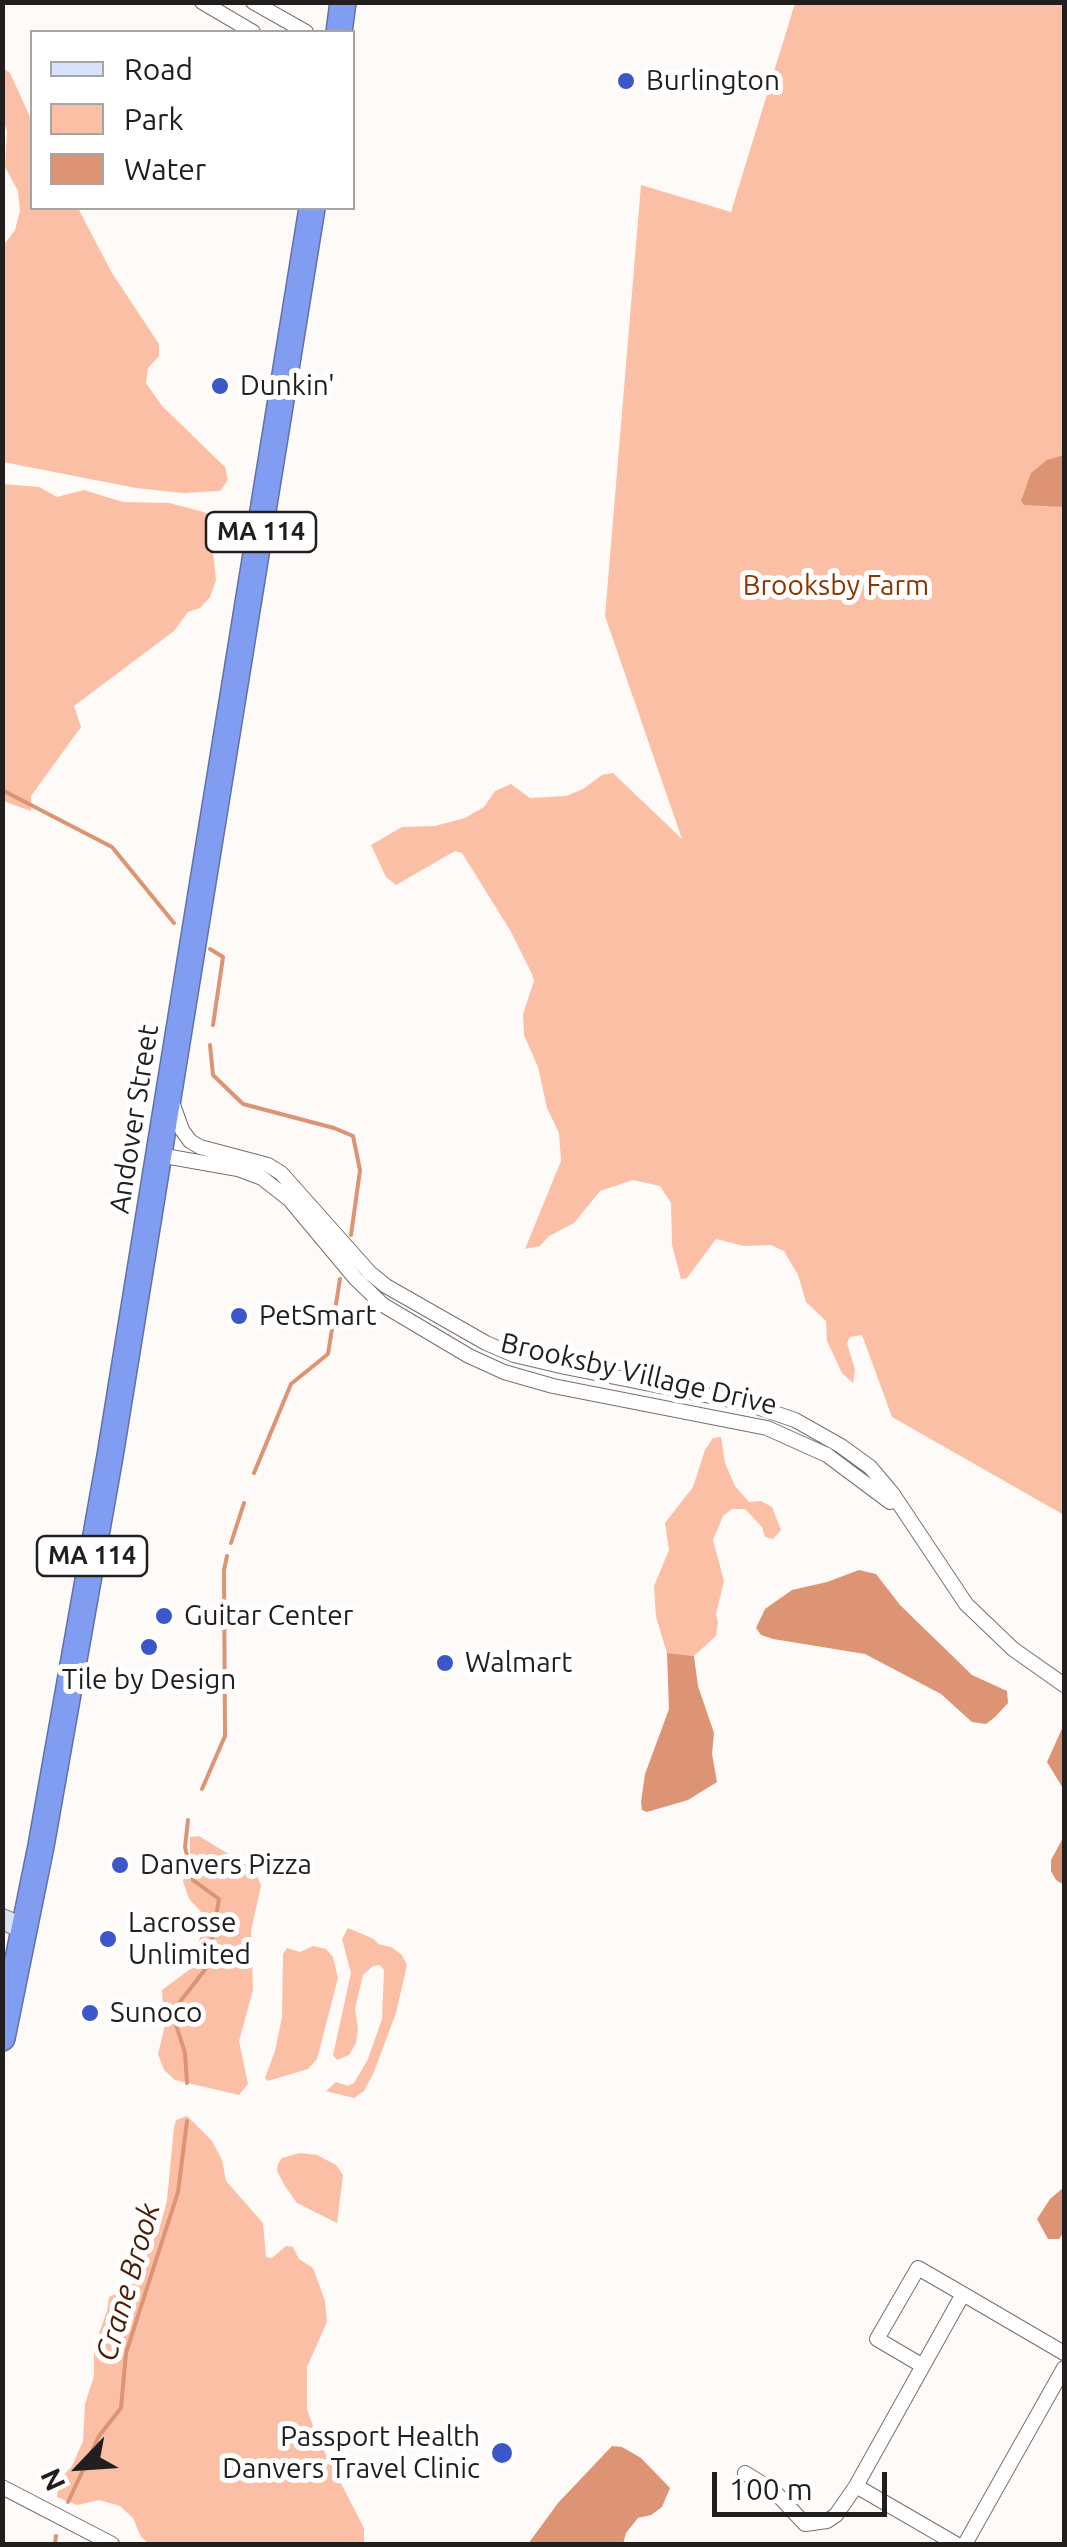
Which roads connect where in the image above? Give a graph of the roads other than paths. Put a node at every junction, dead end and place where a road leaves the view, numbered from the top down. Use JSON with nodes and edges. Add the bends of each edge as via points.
{"nodes":[{"id":1,"x":202,"y":2,"type":"edge"},
{"id":2,"x":253,"y":2,"type":"edge"},
{"id":3,"x":343,"y":2,"type":"edge"},
{"id":4,"x":250,"y":30,"type":"edge"},
{"id":5,"x":302,"y":30,"type":"edge"},
{"id":6,"x":339,"y":30,"type":"edge"},
{"id":7,"x":312,"y":210,"type":"edge"},
{"id":8,"x":169,"y":1092,"type":"junction"},
{"id":9,"x":159,"y":1155,"type":"junction"},
{"id":10,"x":912,"y":1524,"type":"junction"},
{"id":11,"x":1064,"y":1685,"type":"edge"},
{"id":12,"x":14,"y":1924,"type":"edge"},
{"id":13,"x":2,"y":2038,"type":"edge"},
{"id":14,"x":963,"y":2294,"type":"junction"},
{"id":15,"x":1064,"y":2353,"type":"edge"},
{"id":16,"x":923,"y":2366,"type":"junction"},
{"id":17,"x":1064,"y":2368,"type":"edge"},
{"id":18,"x":745,"y":2474,"type":"dead end"},
{"id":19,"x":856,"y":2486,"type":"junction"},
{"id":20,"x":2,"y":2487,"type":"edge"},
{"id":21,"x":112,"y":2544,"type":"edge"},
{"id":22,"x":956,"y":2544,"type":"edge"},
{"id":23,"x":965,"y":2544,"type":"edge"}],
"edges":[{"from":1,"to":4,"type":"street"},
{"from":2,"to":5,"type":"street"},
{"from":3,"to":6,"type":"highway"},
{"from":7,"to":8,"type":"highway","name":"Andover Street","number":"MA 114"},
{"from":8,"to":9,"type":"highway","name":"Andover Street","number":"MA 114"},
{"from":8,"to":10,"type":"street","name":"Brooksby Village Drive","via":[[190,1141],[280,1173],[370,1273],[407,1300],[514,1355],[745,1403],[795,1420],[870,1467]]},
{"from":9,"to":10,"type":"street","name":"Brooksby Village Drive","via":[[262,1178],[290,1200],[382,1306],[469,1356],[554,1386],[785,1434],[849,1469]]},
{"from":9,"to":12,"type":"highway","name":"Andover Street","number":"MA 114","via":[[97,1530]]},
{"from":10,"to":11,"type":"street","name":"Brooksby Village Drive","via":[[966,1604]]},
{"from":12,"to":13,"type":"highway","name":"Andover Street","number":"MA 114"},
{"from":14,"to":15,"type":"street"},
{"from":14,"to":16,"type":"street"},
{"from":14,"to":16,"type":"street","via":[[918,2268],[877,2339]]},
{"from":16,"to":19,"type":"street"},
{"from":17,"to":23,"type":"street"},
{"from":18,"to":19,"type":"street","via":[[774,2491],[806,2524],[828,2521]]},
{"from":19,"to":22,"type":"street"},
{"from":20,"to":21,"type":"street"}]}
